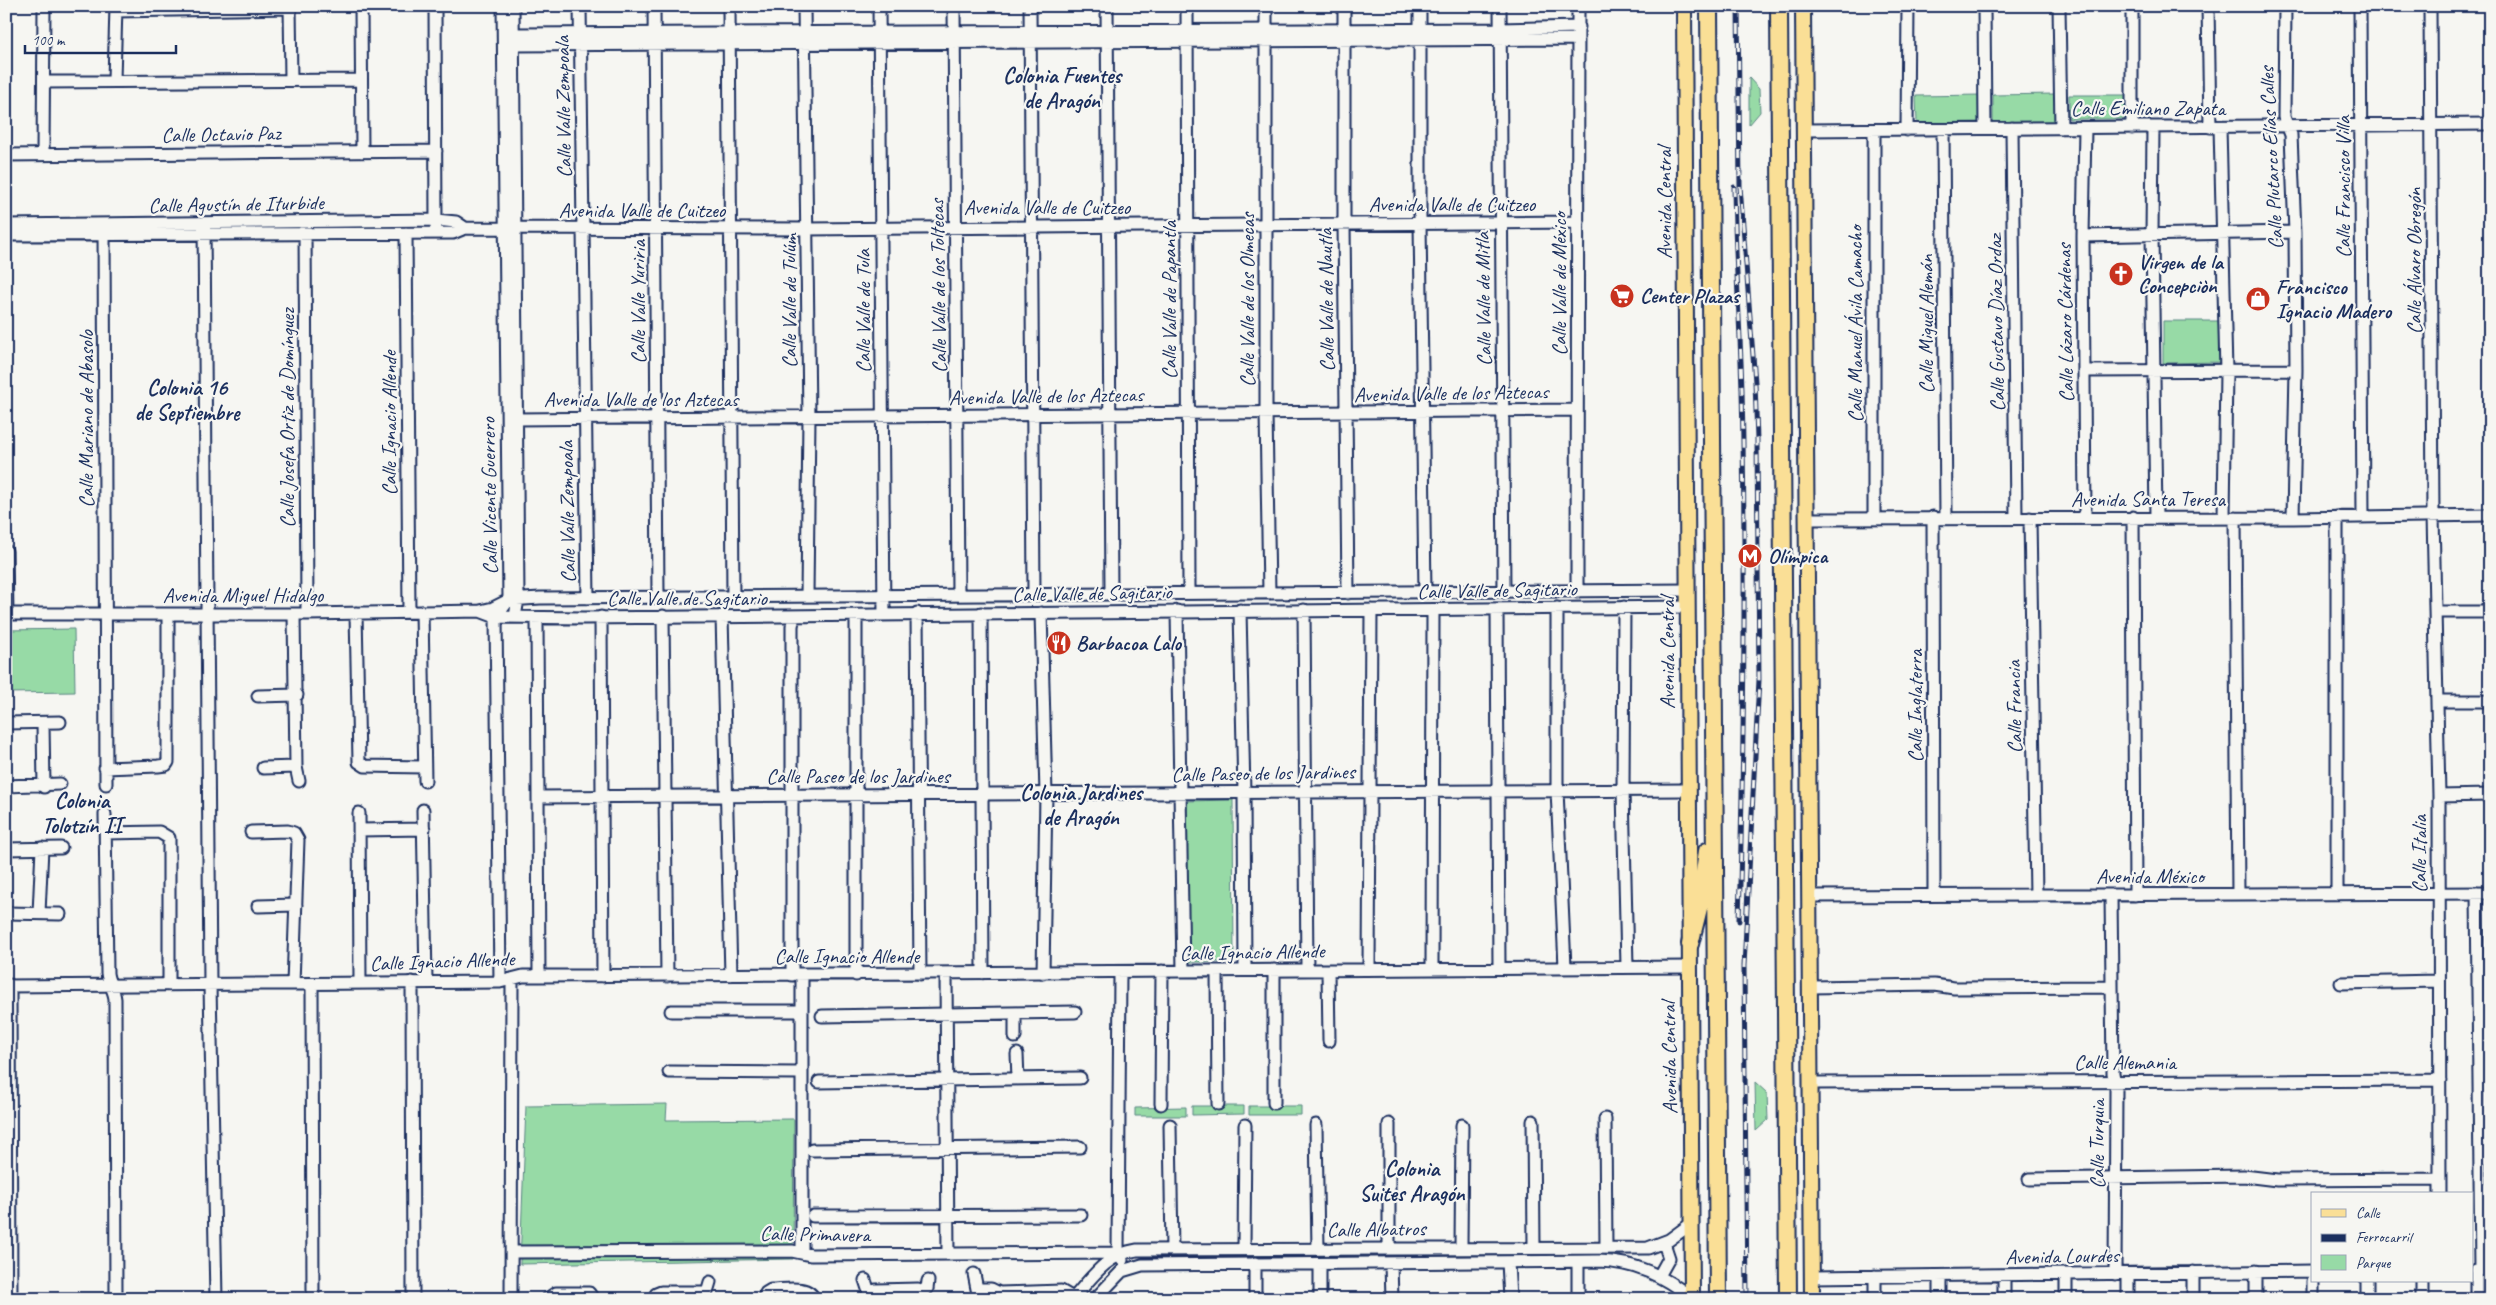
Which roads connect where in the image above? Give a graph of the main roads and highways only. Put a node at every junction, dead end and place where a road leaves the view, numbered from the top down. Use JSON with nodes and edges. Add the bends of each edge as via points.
{"nodes":[{"id":1,"x":1684,"y":6,"type":"edge"},
{"id":2,"x":1709,"y":6,"type":"edge"},
{"id":3,"x":1779,"y":6,"type":"edge"},
{"id":4,"x":1803,"y":6,"type":"edge"},
{"id":5,"x":1714,"y":812,"type":"junction"},
{"id":6,"x":1690,"y":944,"type":"junction"},
{"id":7,"x":1692,"y":1298,"type":"edge"},
{"id":8,"x":1718,"y":1299,"type":"edge"},
{"id":9,"x":1788,"y":1299,"type":"edge"},
{"id":10,"x":1812,"y":1299,"type":"edge"}],
"edges":[{"from":1,"to":6,"type":"main road","name":"Avenida Central"},
{"from":2,"to":5,"type":"highway"},
{"from":3,"to":9,"type":"highway"},
{"from":4,"to":10,"type":"main road"},
{"from":5,"to":6,"type":"highway","via":[[1703,869],[1700,908]]},
{"from":5,"to":8,"type":"highway"},
{"from":6,"to":7,"type":"main road","name":"Avenida Central"}]}
